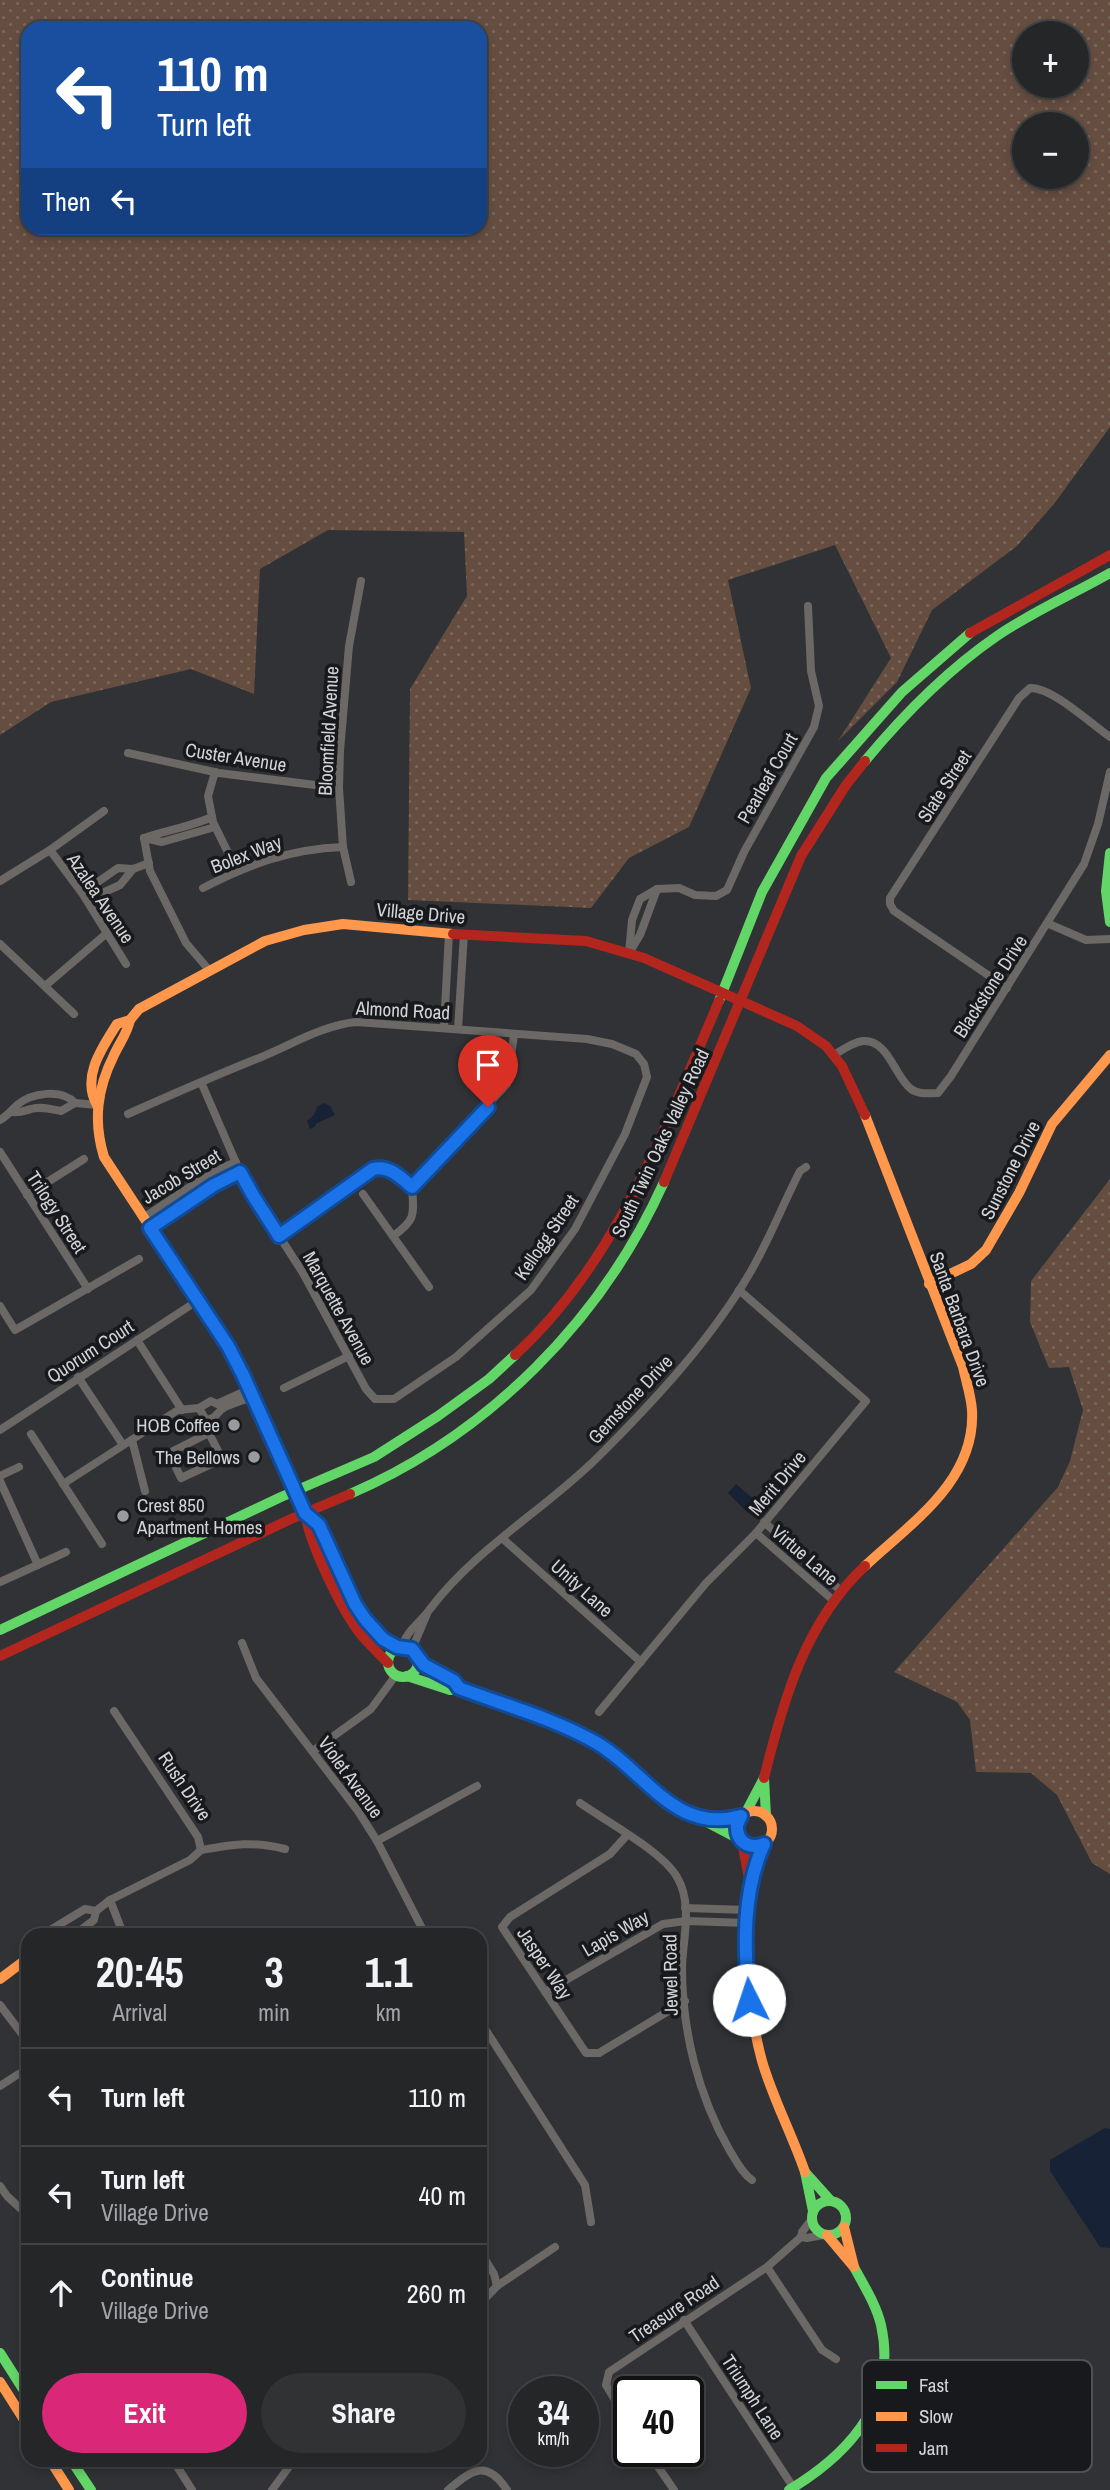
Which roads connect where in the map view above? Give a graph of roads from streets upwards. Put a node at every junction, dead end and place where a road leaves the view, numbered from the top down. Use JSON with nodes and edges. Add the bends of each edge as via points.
{"nodes":[{"id":1,"x":1110,"y":557,"type":"edge"},
{"id":2,"x":1110,"y":573,"type":"edge"},
{"id":3,"x":361,"y":581,"type":"dead end"},
{"id":4,"x":808,"y":606,"type":"dead end"},
{"id":5,"x":1110,"y":737,"type":"edge"},
{"id":6,"x":128,"y":753,"type":"dead end"},
{"id":7,"x":215,"y":772,"type":"junction"},
{"id":8,"x":1110,"y":772,"type":"edge"},
{"id":9,"x":339,"y":788,"type":"junction"},
{"id":10,"x":103,"y":811,"type":"dead end"},
{"id":11,"x":212,"y":817,"type":"junction"},
{"id":12,"x":185,"y":826,"type":"junction"},
{"id":13,"x":215,"y":827,"type":"junction"},
{"id":14,"x":186,"y":836,"type":"junction"},
{"id":15,"x":144,"y":838,"type":"junction"},
{"id":16,"x":342,"y":847,"type":"junction"},
{"id":17,"x":50,"y":850,"type":"junction"},
{"id":18,"x":1110,"y":853,"type":"edge"},
{"id":19,"x":149,"y":863,"type":"junction"},
{"id":20,"x":133,"y":869,"type":"junction"},
{"id":21,"x":237,"y":872,"type":"junction"},
{"id":22,"x":103,"y":877,"type":"junction"},
{"id":23,"x":0,"y":881,"type":"edge"},
{"id":24,"x":351,"y":882,"type":"dead end"},
{"id":25,"x":203,"y":888,"type":"dead end"},
{"id":26,"x":110,"y":889,"type":"junction"},
{"id":27,"x":657,"y":889,"type":"junction"},
{"id":28,"x":85,"y":896,"type":"junction"},
{"id":29,"x":636,"y":910,"type":"junction"},
{"id":30,"x":648,"y":913,"type":"junction"},
{"id":31,"x":1110,"y":922,"type":"edge"},
{"id":32,"x":1048,"y":924,"type":"junction"},
{"id":33,"x":107,"y":933,"type":"junction"},
{"id":34,"x":449,"y":933,"type":"junction"},
{"id":35,"x":464,"y":934,"type":"junction"},
{"id":36,"x":1110,"y":939,"type":"edge"},
{"id":37,"x":0,"y":944,"type":"edge"},
{"id":38,"x":629,"y":954,"type":"junction"},
{"id":39,"x":126,"y":964,"type":"dead end"},
{"id":40,"x":209,"y":970,"type":"junction"},
{"id":41,"x":45,"y":986,"type":"junction"},
{"id":42,"x":1007,"y":988,"type":"junction"},
{"id":43,"x":723,"y":993,"type":"junction"},
{"id":44,"x":742,"y":1002,"type":"junction"},
{"id":45,"x":74,"y":1014,"type":"dead end"},
{"id":46,"x":444,"y":1028,"type":"junction"},
{"id":47,"x":458,"y":1029,"type":"junction"},
{"id":48,"x":514,"y":1035,"type":"junction"},
{"id":49,"x":834,"y":1055,"type":"junction"},
{"id":50,"x":1110,"y":1055,"type":"edge"},
{"id":51,"x":644,"y":1064,"type":"joint"},
{"id":52,"x":201,"y":1082,"type":"junction"},
{"id":53,"x":44,"y":1095,"type":"junction"},
{"id":54,"x":75,"y":1103,"type":"junction"},
{"id":55,"x":97,"y":1105,"type":"junction"},
{"id":56,"x":47,"y":1108,"type":"junction"},
{"id":57,"x":13,"y":1112,"type":"junction"},
{"id":58,"x":128,"y":1114,"type":"dead end"},
{"id":59,"x":0,"y":1120,"type":"edge"},
{"id":60,"x":0,"y":1152,"type":"edge"},
{"id":61,"x":84,"y":1159,"type":"dead end"},
{"id":62,"x":236,"y":1161,"type":"junction"},
{"id":63,"x":806,"y":1167,"type":"dead end"},
{"id":64,"x":240,"y":1172,"type":"junction"},
{"id":65,"x":412,"y":1187,"type":"junction"},
{"id":66,"x":363,"y":1194,"type":"dead end"},
{"id":67,"x":27,"y":1195,"type":"junction"},
{"id":68,"x":143,"y":1218,"type":"junction"},
{"id":69,"x":150,"y":1228,"type":"junction"},
{"id":70,"x":279,"y":1236,"type":"junction"},
{"id":71,"x":393,"y":1236,"type":"junction"},
{"id":72,"x":139,"y":1259,"type":"dead end"},
{"id":73,"x":929,"y":1284,"type":"junction"},
{"id":74,"x":429,"y":1287,"type":"dead end"},
{"id":75,"x":88,"y":1289,"type":"junction"},
{"id":76,"x":739,"y":1290,"type":"junction"},
{"id":77,"x":197,"y":1301,"type":"junction"},
{"id":78,"x":0,"y":1306,"type":"edge"},
{"id":79,"x":137,"y":1340,"type":"junction"},
{"id":80,"x":349,"y":1356,"type":"junction"},
{"id":81,"x":78,"y":1377,"type":"junction"},
{"id":82,"x":284,"y":1388,"type":"dead end"},
{"id":83,"x":251,"y":1393,"type":"junction"},
{"id":84,"x":375,"y":1399,"type":"joint"},
{"id":85,"x":199,"y":1408,"type":"junction"},
{"id":86,"x":182,"y":1410,"type":"junction"},
{"id":87,"x":206,"y":1420,"type":"junction"},
{"id":88,"x":0,"y":1430,"type":"edge"},
{"id":89,"x":209,"y":1433,"type":"junction"},
{"id":90,"x":31,"y":1434,"type":"dead end"},
{"id":91,"x":132,"y":1440,"type":"junction"},
{"id":92,"x":123,"y":1445,"type":"junction"},
{"id":93,"x":19,"y":1468,"type":"dead end"},
{"id":94,"x":0,"y":1479,"type":"edge"},
{"id":95,"x":63,"y":1484,"type":"junction"},
{"id":96,"x":145,"y":1491,"type":"dead end"},
{"id":97,"x":295,"y":1491,"type":"junction"},
{"id":98,"x":305,"y":1513,"type":"junction"},
{"id":99,"x":765,"y":1522,"type":"junction"},
{"id":100,"x":756,"y":1533,"type":"junction"},
{"id":101,"x":502,"y":1538,"type":"junction"},
{"id":102,"x":785,"y":1541,"type":"junction"},
{"id":103,"x":102,"y":1544,"type":"dead end"},
{"id":104,"x":776,"y":1551,"type":"junction"},
{"id":105,"x":66,"y":1552,"type":"dead end"},
{"id":106,"x":38,"y":1565,"type":"junction"},
{"id":107,"x":0,"y":1582,"type":"edge"},
{"id":108,"x":841,"y":1591,"type":"junction"},
{"id":109,"x":834,"y":1601,"type":"junction"},
{"id":110,"x":0,"y":1630,"type":"edge"},
{"id":111,"x":243,"y":1643,"type":"dead end"},
{"id":112,"x":404,"y":1648,"type":"junction"},
{"id":113,"x":0,"y":1656,"type":"edge"},
{"id":114,"x":418,"y":1660,"type":"junction"},
{"id":115,"x":641,"y":1662,"type":"junction"},
{"id":116,"x":387,"y":1663,"type":"junction"},
{"id":117,"x":401,"y":1676,"type":"junction"},
{"id":118,"x":459,"y":1688,"type":"junction"},
{"id":119,"x":114,"y":1711,"type":"dead end"},
{"id":120,"x":599,"y":1712,"type":"dead end"},
{"id":121,"x":313,"y":1751,"type":"junction"},
{"id":122,"x":764,"y":1778,"type":"junction"},
{"id":123,"x":477,"y":1786,"type":"dead end"},
{"id":124,"x":580,"y":1803,"type":"dead end"},
{"id":125,"x":743,"y":1815,"type":"junction"},
{"id":126,"x":766,"y":1816,"type":"junction"},
{"id":127,"x":703,"y":1819,"type":"junction"},
{"id":128,"x":627,"y":1835,"type":"junction"},
{"id":129,"x":741,"y":1840,"type":"junction"},
{"id":130,"x":377,"y":1841,"type":"junction"},
{"id":131,"x":764,"y":1844,"type":"junction"},
{"id":132,"x":285,"y":1849,"type":"dead end"},
{"id":133,"x":201,"y":1850,"type":"junction"},
{"id":134,"x":750,"y":1883,"type":"junction"},
{"id":135,"x":110,"y":1900,"type":"junction"},
{"id":136,"x":685,"y":1908,"type":"junction"},
{"id":137,"x":708,"y":1909,"type":"junction"},
{"id":138,"x":748,"y":1910,"type":"junction"},
{"id":139,"x":96,"y":1911,"type":"junction"},
{"id":140,"x":74,"y":1916,"type":"junction"},
{"id":141,"x":686,"y":1921,"type":"junction"},
{"id":142,"x":708,"y":1922,"type":"junction"},
{"id":143,"x":747,"y":1923,"type":"junction"},
{"id":144,"x":54,"y":1928,"type":"edge"},
{"id":145,"x":81,"y":1928,"type":"edge"},
{"id":146,"x":83,"y":1928,"type":"edge"},
{"id":147,"x":121,"y":1928,"type":"edge"},
{"id":148,"x":422,"y":1928,"type":"edge"},
{"id":149,"x":21,"y":1963,"type":"edge"},
{"id":150,"x":0,"y":1979,"type":"edge"},
{"id":151,"x":545,"y":1992,"type":"junction"},
{"id":152,"x":685,"y":2001,"type":"junction"},
{"id":153,"x":0,"y":2005,"type":"edge"},
{"id":154,"x":487,"y":2032,"type":"edge"},
{"id":155,"x":21,"y":2033,"type":"edge"},
{"id":156,"x":21,"y":2072,"type":"edge"},
{"id":157,"x":0,"y":2086,"type":"edge"},
{"id":158,"x":804,"y":2172,"type":"junction"},
{"id":159,"x":752,"y":2180,"type":"dead end"},
{"id":160,"x":0,"y":2186,"type":"edge"},
{"id":161,"x":831,"y":2201,"type":"junction"},
{"id":162,"x":21,"y":2209,"type":"dead end"},
{"id":163,"x":812,"y":2215,"type":"junction"},
{"id":164,"x":592,"y":2222,"type":"dead end"},
{"id":165,"x":844,"y":2227,"type":"junction"},
{"id":166,"x":825,"y":2235,"type":"junction"},
{"id":167,"x":802,"y":2237,"type":"junction"},
{"id":168,"x":555,"y":2247,"type":"dead end"},
{"id":169,"x":487,"y":2262,"type":"edge"},
{"id":170,"x":766,"y":2267,"type":"junction"},
{"id":171,"x":854,"y":2267,"type":"junction"},
{"id":172,"x":497,"y":2287,"type":"junction"},
{"id":173,"x":487,"y":2297,"type":"edge"},
{"id":174,"x":684,"y":2320,"type":"junction"},
{"id":175,"x":0,"y":2353,"type":"edge"},
{"id":176,"x":836,"y":2359,"type":"dead end"},
{"id":177,"x":884,"y":2360,"type":"edge"},
{"id":178,"x":0,"y":2382,"type":"edge"},
{"id":179,"x":21,"y":2386,"type":"edge"},
{"id":180,"x":613,"y":2399,"type":"edge"},
{"id":181,"x":21,"y":2415,"type":"edge"},
{"id":182,"x":862,"y":2424,"type":"edge"},
{"id":183,"x":54,"y":2467,"type":"edge"},
{"id":184,"x":76,"y":2467,"type":"edge"},
{"id":185,"x":177,"y":2467,"type":"edge"},
{"id":186,"x":289,"y":2467,"type":"edge"},
{"id":187,"x":658,"y":2467,"type":"edge"},
{"id":188,"x":793,"y":2489,"type":"edge"},
{"id":189,"x":69,"y":2490,"type":"edge"},
{"id":190,"x":91,"y":2490,"type":"edge"},
{"id":191,"x":192,"y":2490,"type":"edge"},
{"id":192,"x":272,"y":2490,"type":"edge"},
{"id":193,"x":448,"y":2490,"type":"edge"},
{"id":194,"x":507,"y":2490,"type":"edge"},
{"id":195,"x":674,"y":2490,"type":"edge"}],
"edges":[{"from":1,"to":43,"type":"street","name":"South Twin Oaks Valley Road","via":[[977,628],[902,692],[843,758],[826,778],[762,892]]},
{"from":2,"to":44,"type":"street","name":"South Twin Oaks Valley Road","via":[[998,635],[939,681],[897,722],[846,785],[801,856]]},
{"from":3,"to":9,"type":"street","name":"Bloomfield Avenue","via":[[349,646]]},
{"from":4,"to":27,"type":"street","name":"Pearleaf Court","via":[[811,671],[820,706],[814,727],[727,890],[716,896],[679,888]]},
{"from":5,"to":42,"type":"street","name":"Slate Street","via":[[1054,695],[1030,688],[1019,698],[890,898],[894,911]]},
{"from":6,"to":7,"type":"street","name":"Custer Avenue"},
{"from":7,"to":9,"type":"street","name":"Custer Avenue"},
{"from":7,"to":11,"type":"street","via":[[208,796]]},
{"from":8,"to":32,"type":"street","name":"Blackstone Drive","via":[[1088,856]]},
{"from":9,"to":16,"type":"street","name":"Bloomfield Avenue"},
{"from":10,"to":17,"type":"street"},
{"from":11,"to":12,"type":"street"},
{"from":11,"to":13,"type":"street"},
{"from":12,"to":14,"type":"street"},
{"from":12,"to":15,"type":"street"},
{"from":13,"to":14,"type":"street"},
{"from":13,"to":21,"type":"street"},
{"from":14,"to":15,"type":"street","via":[[162,842]]},
{"from":15,"to":19,"type":"street"},
{"from":16,"to":21,"type":"street","name":"Bolex Way","via":[[279,855]]},
{"from":16,"to":24,"type":"street","name":"Bloomfield Avenue"},
{"from":17,"to":23,"type":"street"},
{"from":17,"to":28,"type":"street","name":"Azalea Avenue"},
{"from":18,"to":31,"type":"street","via":[[1106,891]]},
{"from":19,"to":20,"type":"street"},
{"from":19,"to":40,"type":"street","via":[[186,943]]},
{"from":20,"to":22,"type":"street","via":[[118,868]]},
{"from":20,"to":26,"type":"street","via":[[120,885]]},
{"from":21,"to":25,"type":"street","name":"Bolex Way"},
{"from":22,"to":26,"type":"street"},
{"from":22,"to":28,"type":"street"},
{"from":26,"to":28,"type":"street"},
{"from":27,"to":29,"type":"street","via":[[640,899]]},
{"from":27,"to":30,"type":"street"},
{"from":28,"to":33,"type":"street","name":"Azalea Avenue"},
{"from":29,"to":30,"type":"street"},
{"from":29,"to":38,"type":"street"},
{"from":30,"to":38,"type":"street"},
{"from":32,"to":36,"type":"street","via":[[1086,940]]},
{"from":32,"to":42,"type":"street","name":"Blackstone Drive"},
{"from":33,"to":39,"type":"street","name":"Azalea Avenue"},
{"from":33,"to":41,"type":"street"},
{"from":34,"to":35,"type":"street","name":"Village Drive"},
{"from":34,"to":40,"type":"street","name":"Village Drive","via":[[343,924],[304,930],[265,941]]},
{"from":34,"to":46,"type":"street"},
{"from":35,"to":38,"type":"street","name":"Village Drive","via":[[586,941]]},
{"from":35,"to":47,"type":"street"},
{"from":37,"to":41,"type":"street"},
{"from":38,"to":43,"type":"street","name":"Village Drive"},
{"from":40,"to":55,"type":"street","name":"Village Drive","via":[[117,1024],[90,1089]]},
{"from":41,"to":45,"type":"street"},
{"from":42,"to":49,"type":"street","name":"Blackstone Drive","via":[[938,1093],[912,1090],[881,1048],[870,1041]]},
{"from":43,"to":44,"type":"street","name":"Village Drive"},
{"from":43,"to":97,"type":"street","name":"South Twin Oaks Valley Road","via":[[635,1194],[563,1303],[524,1347],[470,1394],[374,1457]]},
{"from":44,"to":49,"type":"street","name":"Santa Barbara Drive","via":[[813,1035]]},
{"from":44,"to":98,"type":"street","name":"South Twin Oaks Valley Road","via":[[654,1203],[628,1253],[582,1318],[541,1364],[481,1417],[386,1478]]},
{"from":46,"to":47,"type":"street","name":"Almond Road"},
{"from":46,"to":52,"type":"street","name":"Almond Road","via":[[341,1023]]},
{"from":47,"to":48,"type":"street","name":"Almond Road"},
{"from":48,"to":51,"type":"street","name":"Almond Road","via":[[612,1044],[636,1054]]},
{"from":48,"to":65,"type":"street","via":[[507,1084]]},
{"from":49,"to":73,"type":"street","name":"Santa Barbara Drive","via":[[857,1095]]},
{"from":50,"to":73,"type":"street","name":"Sunstone Drive","via":[[1052,1124],[986,1250],[971,1264]]},
{"from":51,"to":84,"type":"street","name":"Kellogg Street","via":[[647,1077],[625,1134],[575,1229],[530,1290],[456,1357],[394,1399]]},
{"from":52,"to":58,"type":"street","name":"Almond Road"},
{"from":52,"to":62,"type":"street","name":"Marquette Avenue"},
{"from":53,"to":54,"type":"street","via":[[52,1092]]},
{"from":53,"to":56,"type":"street"},
{"from":53,"to":57,"type":"street","via":[[17,1105]]},
{"from":54,"to":55,"type":"street"},
{"from":54,"to":56,"type":"street","via":[[61,1111]]},
{"from":55,"to":68,"type":"street","name":"Village Drive","via":[[97,1135],[104,1157]]},
{"from":56,"to":57,"type":"street"},
{"from":57,"to":59,"type":"street"},
{"from":60,"to":67,"type":"street","name":"Trilogy Street"},
{"from":61,"to":67,"type":"street"},
{"from":62,"to":64,"type":"street","name":"Marquette Avenue"},
{"from":62,"to":68,"type":"street","name":"Jacob Street"},
{"from":63,"to":76,"type":"street","name":"Gemstone Drive"},
{"from":64,"to":69,"type":"street","name":"Jacob Street"},
{"from":64,"to":70,"type":"street","name":"Marquette Avenue"},
{"from":65,"to":70,"type":"street","via":[[393,1172],[373,1169]]},
{"from":65,"to":71,"type":"street","via":[[413,1218]]},
{"from":66,"to":71,"type":"street"},
{"from":67,"to":75,"type":"street","name":"Trilogy Street"},
{"from":68,"to":69,"type":"street","name":"Village Drive"},
{"from":69,"to":77,"type":"street","name":"Village Drive"},
{"from":70,"to":80,"type":"street","name":"Marquette Avenue"},
{"from":71,"to":74,"type":"street"},
{"from":72,"to":75,"type":"street"},
{"from":73,"to":108,"type":"street","name":"Santa Barbara Drive","via":[[968,1384],[969,1441],[946,1492]]},
{"from":75,"to":78,"type":"street","via":[[15,1330]]},
{"from":76,"to":99,"type":"street","name":"Merit Drive","via":[[866,1401]]},
{"from":76,"to":101,"type":"street","name":"Gemstone Drive","via":[[678,1372],[618,1437]]},
{"from":77,"to":79,"type":"street","name":"Quorum Court"},
{"from":77,"to":83,"type":"street","name":"Village Drive","via":[[228,1346]]},
{"from":79,"to":81,"type":"street","name":"Quorum Court"},
{"from":79,"to":86,"type":"street"},
{"from":80,"to":82,"type":"street"},
{"from":80,"to":84,"type":"street","name":"Marquette Avenue"},
{"from":81,"to":88,"type":"street","name":"Quorum Court"},
{"from":81,"to":92,"type":"street"},
{"from":83,"to":85,"type":"street"},
{"from":83,"to":87,"type":"street"},
{"from":83,"to":97,"type":"street","name":"Village Drive"},
{"from":85,"to":86,"type":"street"},
{"from":85,"to":87,"type":"street"},
{"from":86,"to":91,"type":"street"},
{"from":87,"to":89,"type":"street"},
{"from":89,"to":89,"type":"street","via":[[222,1459],[181,1478],[169,1453]]},
{"from":90,"to":95,"type":"street"},
{"from":91,"to":92,"type":"street"},
{"from":91,"to":96,"type":"street"},
{"from":92,"to":95,"type":"street"},
{"from":93,"to":94,"type":"street"},
{"from":94,"to":106,"type":"street"},
{"from":95,"to":103,"type":"street"},
{"from":97,"to":98,"type":"street","name":"Village Drive"},
{"from":97,"to":110,"type":"street","name":"South Twin Oaks Valley Road"},
{"from":98,"to":112,"type":"street","name":"Village Drive","via":[[319,1525],[365,1619],[376,1633]]},
{"from":98,"to":113,"type":"street","name":"South Twin Oaks Valley Road"},
{"from":98,"to":116,"type":"street","name":"Village Drive","via":[[308,1531],[348,1616]]},
{"from":99,"to":100,"type":"street","name":"Merit Drive"},
{"from":99,"to":102,"type":"street","name":"Virtue Lane"},
{"from":100,"to":104,"type":"street","name":"Virtue Lane"},
{"from":100,"to":115,"type":"street","name":"Merit Drive"},
{"from":101,"to":112,"type":"street","name":"Gemstone Drive","via":[[443,1590]]},
{"from":101,"to":115,"type":"street","name":"Unity Lane"},
{"from":102,"to":104,"type":"street"},
{"from":102,"to":108,"type":"street","name":"Virtue Lane"},
{"from":104,"to":109,"type":"street","name":"Virtue Lane"},
{"from":105,"to":106,"type":"street"},
{"from":106,"to":107,"type":"street"},
{"from":108,"to":109,"type":"street","name":"Santa Barbara Drive"},
{"from":109,"to":122,"type":"street","name":"Santa Barbara Drive","via":[[789,1681]]},
{"from":111,"to":121,"type":"street","name":"Violet Avenue","via":[[256,1678]]},
{"from":112,"to":114,"type":"street"},
{"from":112,"to":116,"type":"street","via":[[388,1655]]},
{"from":114,"to":117,"type":"street","via":[[414,1672]]},
{"from":114,"to":118,"type":"street"},
{"from":115,"to":120,"type":"street","name":"Merit Drive"},
{"from":116,"to":117,"type":"street"},
{"from":117,"to":118,"type":"street","via":[[450,1690]]},
{"from":117,"to":121,"type":"street","via":[[371,1709]]},
{"from":118,"to":127,"type":"street","via":[[597,1743],[659,1796]]},
{"from":119,"to":133,"type":"street","name":"Rush Drive","via":[[198,1837]]},
{"from":121,"to":130,"type":"street","name":"Violet Avenue"},
{"from":122,"to":125,"type":"street","name":"Santa Barbara Drive"},
{"from":122,"to":126,"type":"street","name":"Santa Barbara Drive"},
{"from":123,"to":130,"type":"street"},
{"from":124,"to":128,"type":"street","name":"Jewel Road"},
{"from":125,"to":126,"type":"street","via":[[757,1812]]},
{"from":125,"to":127,"type":"street"},
{"from":125,"to":129,"type":"street","via":[[737,1825]]},
{"from":126,"to":131,"type":"street","via":[[771,1832]]},
{"from":127,"to":129,"type":"street"},
{"from":128,"to":136,"type":"street","name":"Jewel Road","via":[[661,1858],[677,1876]]},
{"from":128,"to":151,"type":"street","name":"Jasper Way","via":[[610,1854],[510,1917],[502,1927]]},
{"from":129,"to":131,"type":"street","via":[[753,1847]]},
{"from":129,"to":134,"type":"street"},
{"from":130,"to":148,"type":"street","name":"Violet Avenue"},
{"from":131,"to":134,"type":"street"},
{"from":132,"to":133,"type":"street","via":[[258,1843]]},
{"from":133,"to":135,"type":"street","name":"Rush Drive"},
{"from":134,"to":138,"type":"street"},
{"from":135,"to":139,"type":"street","name":"Rush Drive"},
{"from":135,"to":147,"type":"street"},
{"from":136,"to":137,"type":"street"},
{"from":136,"to":141,"type":"street","name":"Jewel Road"},
{"from":137,"to":138,"type":"street"},
{"from":137,"to":142,"type":"street"},
{"from":138,"to":143,"type":"street"},
{"from":139,"to":140,"type":"street","name":"Rush Drive","via":[[85,1909]]},
{"from":139,"to":146,"type":"street","name":"Rush Drive","via":[[94,1920]]},
{"from":140,"to":144,"type":"street","name":"Rush Drive"},
{"from":140,"to":145,"type":"street"},
{"from":141,"to":142,"type":"street","name":"Lapis Way"},
{"from":141,"to":151,"type":"street","name":"Lapis Way","via":[[657,1927]]},
{"from":141,"to":152,"type":"street","name":"Jewel Road"},
{"from":142,"to":143,"type":"street","name":"Lapis Way"},
{"from":143,"to":158,"type":"street","via":[[755,2034],[770,2088]]},
{"from":149,"to":150,"type":"street"},
{"from":151,"to":152,"type":"street","name":"Jasper Way","via":[[586,2053],[599,2053]]},
{"from":152,"to":159,"type":"street","name":"Jewel Road","via":[[698,2078],[724,2140]]},
{"from":153,"to":155,"type":"street"},
{"from":154,"to":164,"type":"street","via":[[585,2185]]},
{"from":156,"to":157,"type":"street"},
{"from":158,"to":161,"type":"street"},
{"from":158,"to":163,"type":"street"},
{"from":160,"to":162,"type":"street"},
{"from":161,"to":163,"type":"street","via":[[820,2203]]},
{"from":161,"to":165,"type":"street","via":[[844,2210]]},
{"from":163,"to":166,"type":"street","via":[[814,2228]]},
{"from":163,"to":167,"type":"street","name":"Treasure Road"},
{"from":165,"to":166,"type":"street"},
{"from":165,"to":171,"type":"street"},
{"from":166,"to":167,"type":"street"},
{"from":166,"to":171,"type":"street"},
{"from":167,"to":170,"type":"street","name":"Treasure Road"},
{"from":168,"to":172,"type":"street"},
{"from":169,"to":172,"type":"street"},
{"from":170,"to":174,"type":"street","name":"Treasure Road"},
{"from":170,"to":176,"type":"street","via":[[822,2350]]},
{"from":171,"to":177,"type":"street","via":[[876,2310]]},
{"from":172,"to":173,"type":"street"},
{"from":174,"to":180,"type":"street","name":"Treasure Road","via":[[608,2372],[606,2385]]},
{"from":174,"to":188,"type":"street","name":"Triumph Lane"},
{"from":175,"to":179,"type":"street"},
{"from":178,"to":181,"type":"street"},
{"from":182,"to":188,"type":"street","via":[[844,2450]]},
{"from":183,"to":189,"type":"street"},
{"from":184,"to":190,"type":"street"},
{"from":185,"to":191,"type":"street"},
{"from":186,"to":192,"type":"street"},
{"from":187,"to":195,"type":"street"},
{"from":193,"to":194,"type":"street","via":[[471,2472],[486,2470]]}]}
